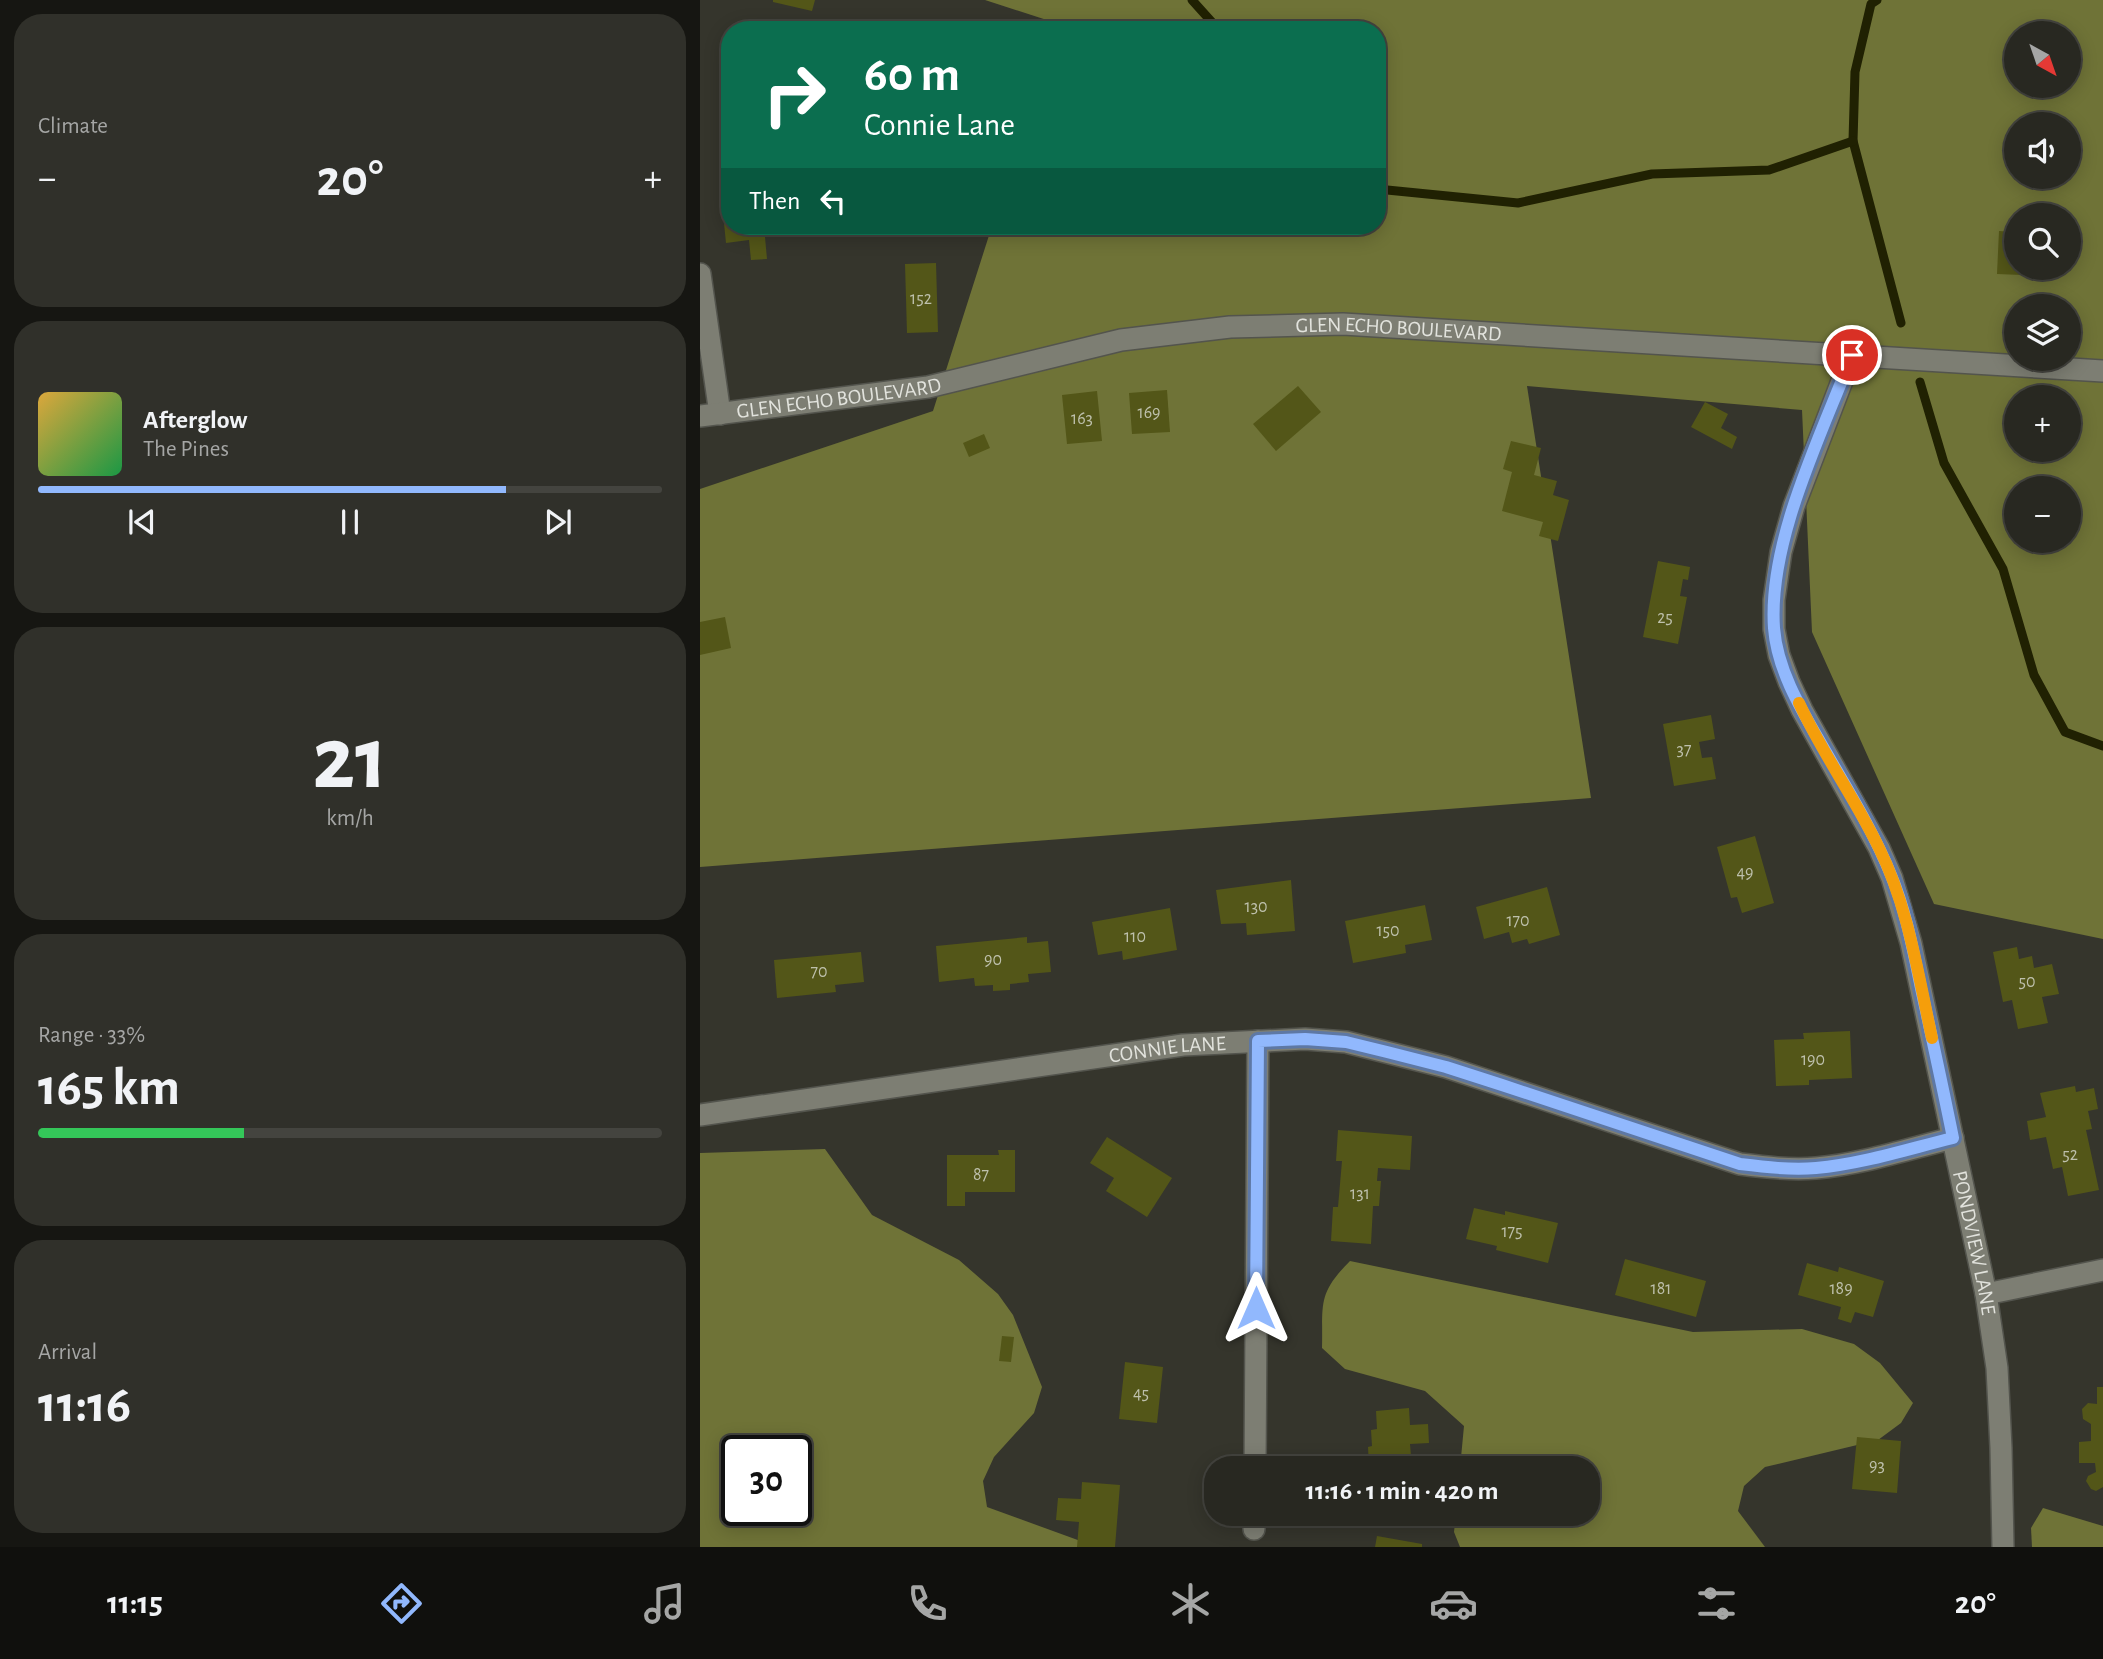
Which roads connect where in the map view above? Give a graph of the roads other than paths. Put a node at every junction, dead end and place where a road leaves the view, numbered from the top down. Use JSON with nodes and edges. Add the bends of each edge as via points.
{"nodes":[{"id":1,"x":700,"y":274,"type":"edge"},
{"id":2,"x":1852,"y":355,"type":"junction"},
{"id":3,"x":2103,"y":371,"type":"edge"},
{"id":4,"x":710,"y":415,"type":"edge"},
{"id":5,"x":1258,"y":1041,"type":"junction"},
{"id":6,"x":700,"y":1115,"type":"edge"},
{"id":7,"x":1953,"y":1138,"type":"junction"},
{"id":8,"x":2103,"y":1270,"type":"edge"},
{"id":9,"x":1986,"y":1294,"type":"junction"},
{"id":10,"x":1255,"y":1456,"type":"edge"},
{"id":11,"x":2003,"y":1547,"type":"edge"}],
"edges":[{"from":1,"to":4,"type":"street"},
{"from":2,"to":3,"type":"street","name":"GLEN ECHO BOULEVARD"},
{"from":2,"to":4,"type":"street","name":"GLEN ECHO BOULEVARD","via":[[1343,324],[1230,327],[1121,340],[928,387]]},
{"from":2,"to":7,"type":"street","name":"PONDVIEW LANE","via":[[1794,506],[1781,552],[1774,629],[1788,682],[1892,878],[1911,943]]},
{"from":5,"to":6,"type":"street","name":"CONNIE LANE","via":[[1183,1045]]},
{"from":5,"to":7,"type":"street","name":"CONNIE LANE","via":[[1346,1042],[1446,1067],[1740,1164],[1814,1168]]},
{"from":5,"to":10,"type":"street"},
{"from":7,"to":9,"type":"street","name":"PONDVIEW LANE"},
{"from":8,"to":9,"type":"street"},
{"from":9,"to":11,"type":"street","name":"PONDVIEW LANE","via":[[1997,1368]]}]}
